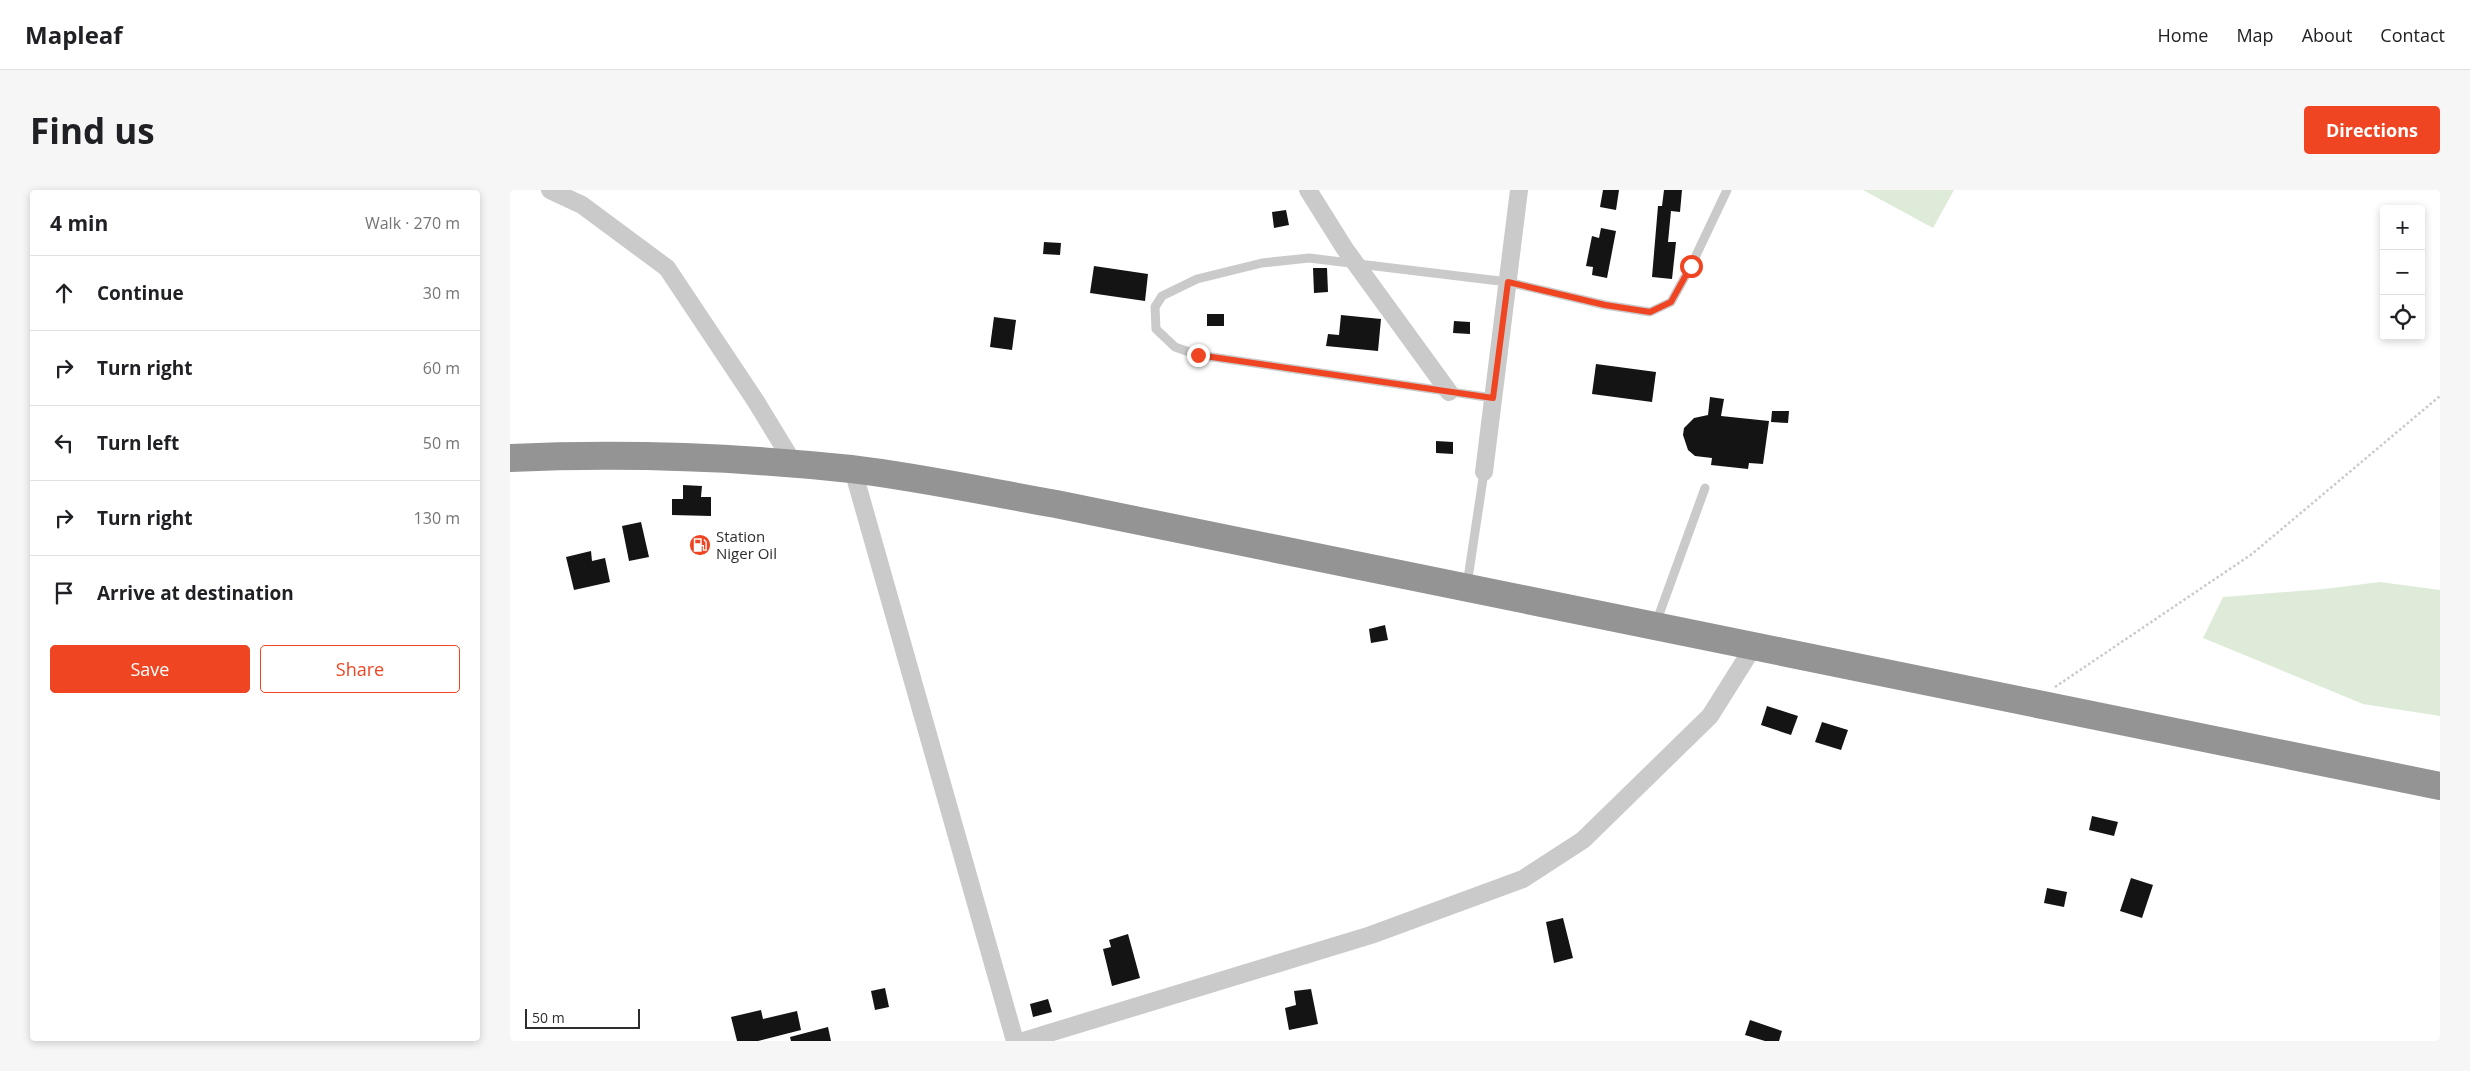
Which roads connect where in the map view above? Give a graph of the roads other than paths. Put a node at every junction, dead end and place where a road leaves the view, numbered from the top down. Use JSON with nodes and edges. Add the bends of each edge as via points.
{"nodes":[{"id":1,"x":550,"y":190,"type":"edge"},
{"id":2,"x":1308,"y":190,"type":"edge"},
{"id":3,"x":1519,"y":190,"type":"edge"},
{"id":4,"x":1726,"y":190,"type":"edge"},
{"id":5,"x":1356,"y":264,"type":"junction"},
{"id":6,"x":1508,"y":282,"type":"junction"},
{"id":7,"x":1449,"y":392,"type":"junction"},
{"id":8,"x":1493,"y":398,"type":"junction"},
{"id":9,"x":510,"y":458,"type":"edge"},
{"id":10,"x":794,"y":464,"type":"junction"},
{"id":11,"x":853,"y":470,"type":"junction"},
{"id":12,"x":1484,"y":472,"type":"joint"},
{"id":13,"x":1705,"y":488,"type":"dead end"},
{"id":14,"x":1466,"y":588,"type":"junction"},
{"id":15,"x":1655,"y":626,"type":"junction"},
{"id":16,"x":1754,"y":646,"type":"junction"},
{"id":17,"x":2440,"y":786,"type":"edge"},
{"id":18,"x":1015,"y":1041,"type":"edge"},
{"id":19,"x":1023,"y":1041,"type":"edge"}],
"edges":[{"from":1,"to":10,"type":"street","via":[[582,205],[667,268]]},
{"from":2,"to":5,"type":"street"},
{"from":3,"to":6,"type":"street"},
{"from":4,"to":6,"type":"lane","via":[[1671,302],[1650,312]]},
{"from":5,"to":6,"type":"lane"},
{"from":5,"to":7,"type":"street"},
{"from":5,"to":7,"type":"lane","via":[[1310,258],[1262,263],[1196,279],[1162,296],[1155,307],[1156,329],[1175,347],[1198,355]]},
{"from":6,"to":8,"type":"street"},
{"from":7,"to":8,"type":"lane"},
{"from":8,"to":12,"type":"street"},
{"from":9,"to":10,"type":"highway","via":[[595,454]]},
{"from":10,"to":11,"type":"highway"},
{"from":11,"to":14,"type":"highway","via":[[1056,504]]},
{"from":11,"to":18,"type":"street"},
{"from":12,"to":14,"type":"lane"},
{"from":13,"to":15,"type":"lane"},
{"from":14,"to":15,"type":"highway"},
{"from":15,"to":16,"type":"highway"},
{"from":16,"to":17,"type":"highway"},
{"from":16,"to":19,"type":"street","via":[[1710,716],[1583,840],[1522,879],[1371,935]]}]}
